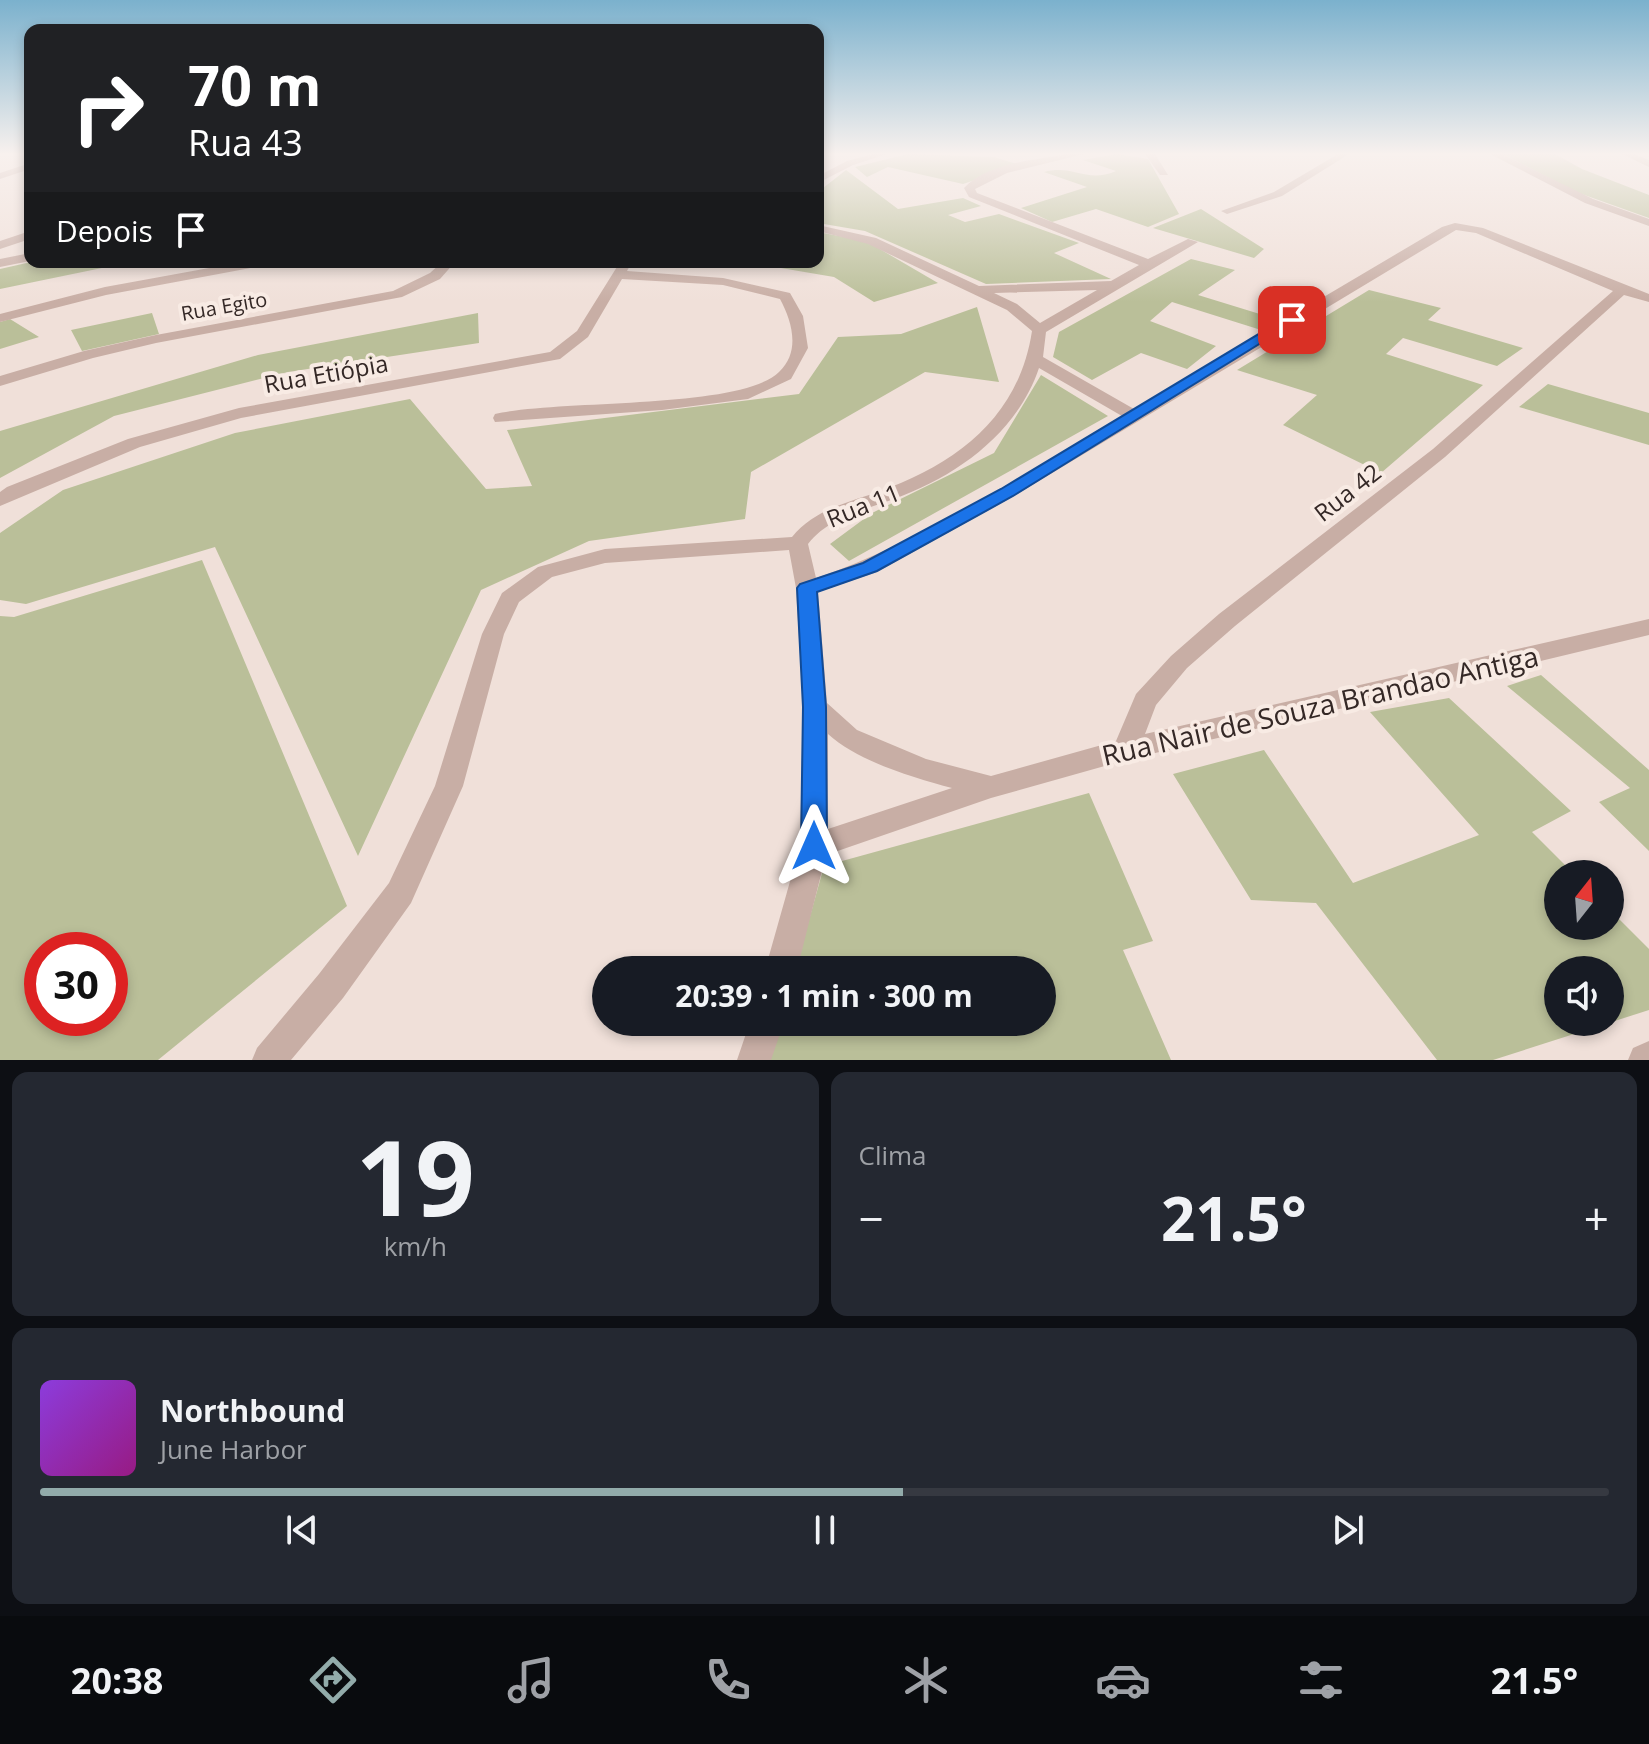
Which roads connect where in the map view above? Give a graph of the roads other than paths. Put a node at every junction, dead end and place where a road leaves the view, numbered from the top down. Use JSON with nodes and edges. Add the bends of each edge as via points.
{"nodes":[{"id":1,"x":995,"y":203,"type":"edge"},
{"id":2,"x":1247,"y":203,"type":"edge"},
{"id":3,"x":1596,"y":203,"type":"edge"},
{"id":4,"x":1227,"y":211,"type":"dead end"},
{"id":5,"x":1649,"y":223,"type":"edge"},
{"id":6,"x":824,"y":229,"type":"edge"},
{"id":7,"x":24,"y":237,"type":"edge"},
{"id":8,"x":1192,"y":242,"type":"dead end"},
{"id":9,"x":0,"y":245,"type":"edge"},
{"id":10,"x":24,"y":258,"type":"edge"},
{"id":11,"x":0,"y":263,"type":"edge"},
{"id":12,"x":1149,"y":264,"type":"junction"},
{"id":13,"x":224,"y":268,"type":"edge"},
{"id":14,"x":443,"y":268,"type":"edge"},
{"id":15,"x":622,"y":268,"type":"edge"},
{"id":16,"x":1117,"y":285,"type":"junction"},
{"id":17,"x":977,"y":290,"type":"junction"},
{"id":18,"x":1622,"y":290,"type":"junction"},
{"id":19,"x":1649,"y":298,"type":"edge"},
{"id":20,"x":0,"y":318,"type":"edge"},
{"id":21,"x":1039,"y":330,"type":"junction"},
{"id":22,"x":1035,"y":359,"type":"junction"},
{"id":23,"x":0,"y":381,"type":"edge"},
{"id":24,"x":1133,"y":415,"type":"junction"},
{"id":25,"x":501,"y":418,"type":"dead end"},
{"id":26,"x":0,"y":500,"type":"edge"},
{"id":27,"x":798,"y":543,"type":"junction"},
{"id":28,"x":807,"y":588,"type":"junction"},
{"id":29,"x":1649,"y":627,"type":"edge"},
{"id":30,"x":815,"y":707,"type":"junction"},
{"id":31,"x":1126,"y":749,"type":"junction"},
{"id":32,"x":991,"y":787,"type":"junction"},
{"id":33,"x":814,"y":846,"type":"junction"},
{"id":34,"x":785,"y":956,"type":"edge"},
{"id":35,"x":762,"y":1036,"type":"edge"},
{"id":36,"x":269,"y":1060,"type":"edge"},
{"id":37,"x":754,"y":1060,"type":"edge"}],
"edges":[{"from":1,"to":12,"type":"street"},
{"from":2,"to":4,"type":"street"},
{"from":3,"to":5,"type":"street"},
{"from":6,"to":17,"type":"street","via":[[872,241]]},
{"from":7,"to":9,"type":"street"},
{"from":8,"to":12,"type":"street"},
{"from":10,"to":11,"type":"street"},
{"from":12,"to":16,"type":"street"},
{"from":13,"to":20,"type":"street"},
{"from":14,"to":23,"type":"street","name":"Rua Egito","via":[[397,294],[156,339]]},
{"from":15,"to":25,"type":"street","via":[[755,285],[785,296],[796,316],[801,348],[785,376],[742,396]]},
{"from":15,"to":26,"type":"street","name":"Rua Etiópia","via":[[583,334],[555,356],[239,413],[134,443]]},
{"from":16,"to":17,"type":"street"},
{"from":16,"to":21,"type":"street"},
{"from":17,"to":21,"type":"street","via":[[1012,307]]},
{"from":18,"to":19,"type":"street"},
{"from":18,"to":24,"type":"street","via":[[1487,233],[1455,226]]},
{"from":18,"to":31,"type":"street","name":"Rua 42","via":[[1439,453],[1179,662],[1145,701]]},
{"from":21,"to":22,"type":"street","name":"Rua 11"},
{"from":22,"to":24,"type":"street"},
{"from":22,"to":27,"type":"street","name":"Rua 11","via":[[1011,411],[988,439],[907,488],[813,525]]},
{"from":24,"to":28,"type":"street","via":[[870,567]]},
{"from":27,"to":28,"type":"street"},
{"from":27,"to":36,"type":"street","via":[[605,556],[545,572],[510,598],[493,634],[449,786],[400,893]]},
{"from":28,"to":30,"type":"street"},
{"from":29,"to":31,"type":"street","name":"Rua Nair de Souza Brandao Antiga"},
{"from":30,"to":32,"type":"street","via":[[848,737],[921,769]]},
{"from":30,"to":33,"type":"street"},
{"from":31,"to":32,"type":"street","name":"Rua Nair de Souza Brandao Antiga"},
{"from":32,"to":33,"type":"street","name":"Rua Nair de Souza Brandao Antiga"},
{"from":33,"to":34,"type":"street"},
{"from":35,"to":37,"type":"street"}]}
